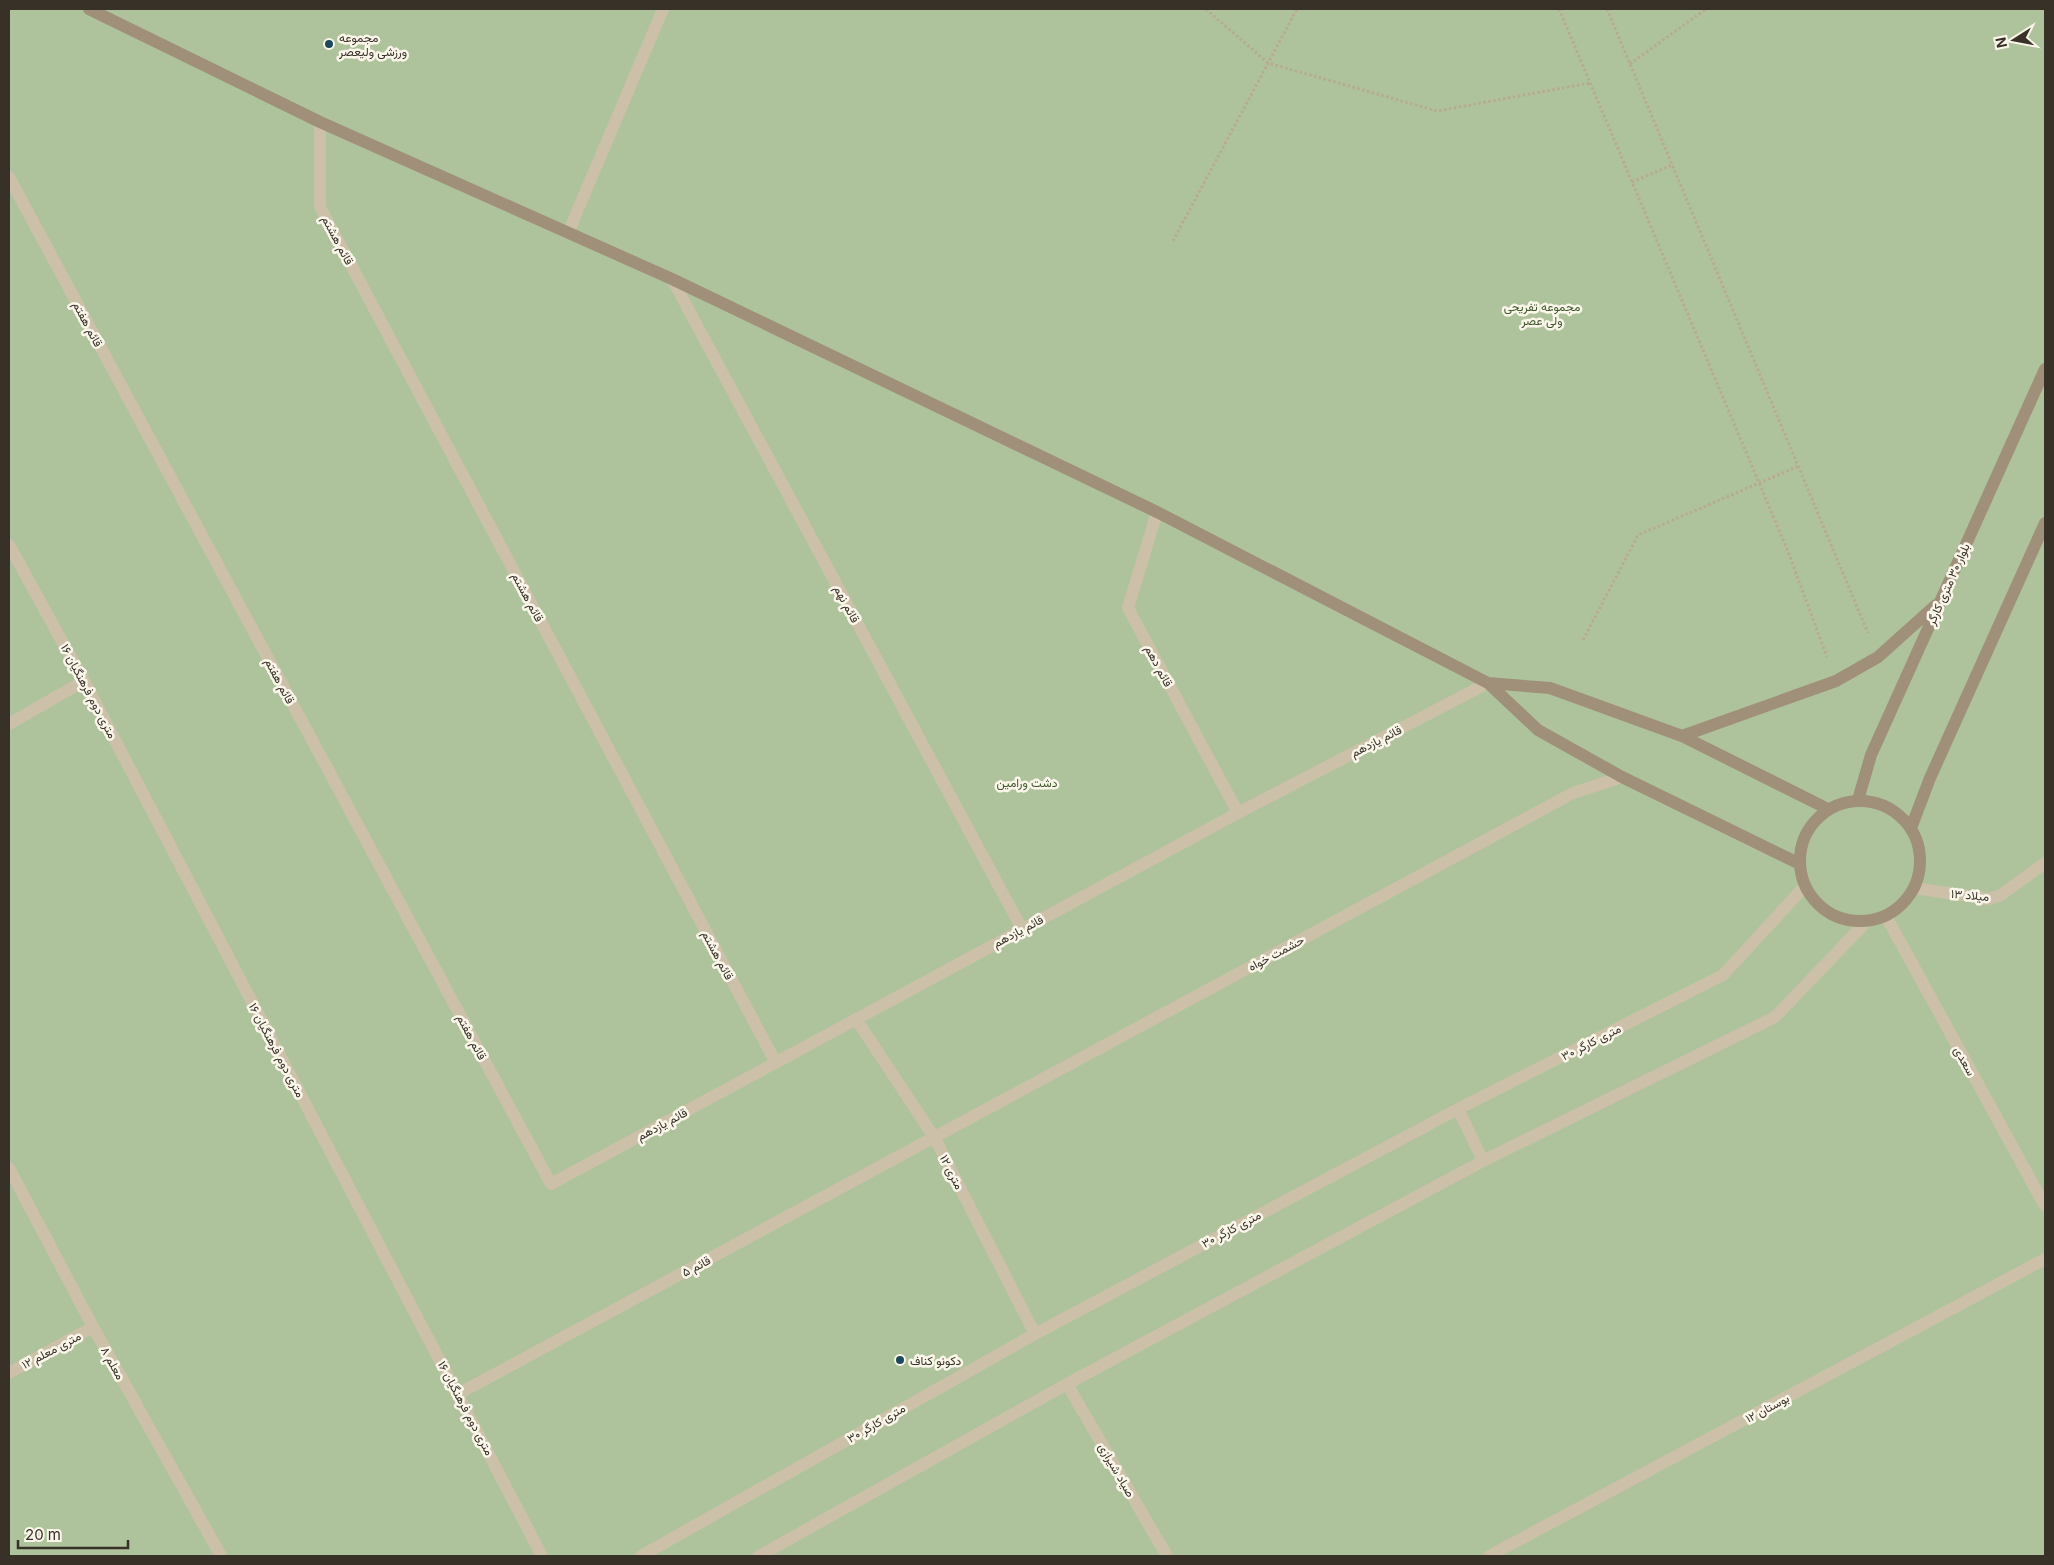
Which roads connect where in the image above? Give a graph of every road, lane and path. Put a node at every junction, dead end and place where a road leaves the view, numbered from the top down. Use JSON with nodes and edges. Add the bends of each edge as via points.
{"nodes":[{"id":1,"x":89,"y":9,"type":"edge"},
{"id":2,"x":663,"y":9,"type":"edge"},
{"id":3,"x":1206,"y":9,"type":"edge"},
{"id":4,"x":1297,"y":9,"type":"edge"},
{"id":5,"x":1559,"y":9,"type":"edge"},
{"id":6,"x":1607,"y":9,"type":"edge"},
{"id":7,"x":1706,"y":9,"type":"edge"},
{"id":8,"x":1268,"y":64,"type":"junction"},
{"id":9,"x":1630,"y":64,"type":"junction"},
{"id":10,"x":1590,"y":83,"type":"junction"},
{"id":11,"x":320,"y":122,"type":"junction"},
{"id":12,"x":1672,"y":165,"type":"junction"},
{"id":13,"x":9,"y":177,"type":"edge"},
{"id":14,"x":1632,"y":182,"type":"junction"},
{"id":15,"x":568,"y":232,"type":"junction"},
{"id":16,"x":1173,"y":241,"type":"dead end"},
{"id":17,"x":672,"y":279,"type":"junction"},
{"id":18,"x":2045,"y":370,"type":"edge"},
{"id":19,"x":1799,"y":466,"type":"junction"},
{"id":20,"x":1759,"y":483,"type":"junction"},
{"id":21,"x":1157,"y":512,"type":"junction"},
{"id":22,"x":2045,"y":522,"type":"edge"},
{"id":23,"x":9,"y":545,"type":"edge"},
{"id":24,"x":1940,"y":602,"type":"junction"},
{"id":25,"x":1583,"y":640,"type":"dead end"},
{"id":26,"x":1878,"y":657,"type":"junction"},
{"id":27,"x":84,"y":681,"type":"junction"},
{"id":28,"x":1836,"y":681,"type":"junction"},
{"id":29,"x":1488,"y":683,"type":"junction"},
{"id":30,"x":9,"y":724,"type":"edge"},
{"id":31,"x":1682,"y":736,"type":"junction"},
{"id":32,"x":1622,"y":777,"type":"junction"},
{"id":33,"x":1858,"y":800,"type":"junction"},
{"id":34,"x":1828,"y":809,"type":"junction"},
{"id":35,"x":1238,"y":813,"type":"junction"},
{"id":36,"x":1911,"y":828,"type":"junction"},
{"id":37,"x":2045,"y":863,"type":"edge"},
{"id":38,"x":1800,"y":864,"type":"junction"},
{"id":39,"x":1805,"y":886,"type":"junction"},
{"id":40,"x":1914,"y":888,"type":"junction"},
{"id":41,"x":1886,"y":916,"type":"junction"},
{"id":42,"x":1868,"y":921,"type":"junction"},
{"id":43,"x":1022,"y":929,"type":"junction"},
{"id":44,"x":856,"y":1019,"type":"junction"},
{"id":45,"x":776,"y":1063,"type":"junction"},
{"id":46,"x":1458,"y":1109,"type":"junction"},
{"id":47,"x":934,"y":1138,"type":"junction"},
{"id":48,"x":1483,"y":1161,"type":"junction"},
{"id":49,"x":9,"y":1168,"type":"edge"},
{"id":50,"x":551,"y":1184,"type":"joint"},
{"id":51,"x":2045,"y":1206,"type":"edge"},
{"id":52,"x":2045,"y":1259,"type":"edge"},
{"id":53,"x":93,"y":1327,"type":"junction"},
{"id":54,"x":1035,"y":1334,"type":"junction"},
{"id":55,"x":9,"y":1372,"type":"edge"},
{"id":56,"x":1067,"y":1384,"type":"junction"},
{"id":57,"x":458,"y":1394,"type":"junction"},
{"id":58,"x":221,"y":1556,"type":"edge"},
{"id":59,"x":542,"y":1556,"type":"edge"},
{"id":60,"x":641,"y":1556,"type":"edge"},
{"id":61,"x":759,"y":1556,"type":"edge"},
{"id":62,"x":1167,"y":1556,"type":"edge"},
{"id":63,"x":1489,"y":1556,"type":"edge"}],
"edges":[{"from":1,"to":11,"type":"main road"},
{"from":2,"to":15,"type":"street"},
{"from":3,"to":8,"type":"path"},
{"from":4,"to":8,"type":"path"},
{"from":5,"to":10,"type":"path"},
{"from":6,"to":9,"type":"path"},
{"from":7,"to":9,"type":"path"},
{"from":8,"to":10,"type":"path","via":[[1437,111]]},
{"from":8,"to":16,"type":"path"},
{"from":9,"to":12,"type":"path"},
{"from":10,"to":14,"type":"path"},
{"from":11,"to":15,"type":"main road"},
{"from":11,"to":45,"type":"street","name":"قائم هشتم","via":[[320,207]]},
{"from":12,"to":14,"type":"path"},
{"from":12,"to":19,"type":"path"},
{"from":13,"to":50,"type":"street","name":"قائم هفتم"},
{"from":14,"to":20,"type":"path"},
{"from":15,"to":17,"type":"main road"},
{"from":17,"to":21,"type":"main road"},
{"from":17,"to":43,"type":"street","name":"قائم نهم"},
{"from":18,"to":24,"type":"main road","name":"بلوار ۳۰ متری کارگر"},
{"from":19,"to":20,"type":"path"},
{"from":19,"to":26,"type":"path"},
{"from":20,"to":25,"type":"path","via":[[1638,535]]},
{"from":20,"to":28,"type":"path"},
{"from":21,"to":29,"type":"main road"},
{"from":21,"to":35,"type":"street","name":"قائم دهم","via":[[1128,608]]},
{"from":22,"to":36,"type":"main road","via":[[1930,778]]},
{"from":23,"to":27,"type":"street","name":"۱۶ متری دوم فرهنگیان"},
{"from":24,"to":26,"type":"main road"},
{"from":24,"to":33,"type":"main road","name":"بلوار ۳۰ متری کارگر","via":[[1870,755]]},
{"from":26,"to":28,"type":"main road"},
{"from":27,"to":30,"type":"street"},
{"from":27,"to":57,"type":"street","name":"۱۶ متری دوم فرهنگیان"},
{"from":28,"to":31,"type":"main road"},
{"from":29,"to":31,"type":"main road","via":[[1550,688]]},
{"from":29,"to":32,"type":"main road","via":[[1538,730]]},
{"from":29,"to":35,"type":"street","name":"قائم یازدهم"},
{"from":31,"to":34,"type":"main road"},
{"from":32,"to":38,"type":"main road"},
{"from":32,"to":47,"type":"street","name":"حشمت خواه","via":[[1573,793]]},
{"from":33,"to":34,"type":"main road"},
{"from":33,"to":36,"type":"main road","via":[[1888,807]]},
{"from":34,"to":38,"type":"main road","via":[[1806,833]]},
{"from":35,"to":43,"type":"street","name":"قائم یازدهم"},
{"from":36,"to":40,"type":"main road","via":[[1921,858]]},
{"from":37,"to":40,"type":"street","name":"میلاد ۱۳","via":[[2001,895],[1989,899]]},
{"from":38,"to":39,"type":"main road"},
{"from":39,"to":42,"type":"main road","via":[[1824,910],[1852,921]]},
{"from":39,"to":46,"type":"street","name":"۳۰ متری کارگر","via":[[1723,975]]},
{"from":40,"to":41,"type":"main road","via":[[1907,900]]},
{"from":41,"to":42,"type":"main road"},
{"from":41,"to":51,"type":"street","name":"سعدی"},
{"from":42,"to":48,"type":"street","via":[[1775,1017]]},
{"from":43,"to":44,"type":"street","name":"قائم یازدهم"},
{"from":44,"to":45,"type":"street","name":"قائم یازدهم"},
{"from":44,"to":47,"type":"street","name":"۱۲ متری"},
{"from":45,"to":50,"type":"street","name":"قائم یازدهم"},
{"from":46,"to":48,"type":"street"},
{"from":46,"to":54,"type":"street","name":"۳۰ متری کارگر"},
{"from":47,"to":54,"type":"street","name":"۱۲ متری"},
{"from":47,"to":57,"type":"street","name":"قائم ۵"},
{"from":48,"to":56,"type":"street"},
{"from":49,"to":53,"type":"street","name":"معلم ۸"},
{"from":52,"to":63,"type":"street","name":"بوستان ۱۲"},
{"from":53,"to":55,"type":"street","name":"۱۲ متری معلم"},
{"from":53,"to":58,"type":"street","name":"معلم ۸"},
{"from":54,"to":60,"type":"street","name":"۳۰ متری کارگر"},
{"from":56,"to":61,"type":"street"},
{"from":56,"to":62,"type":"street","name":"صیاد شیرازی"},
{"from":57,"to":59,"type":"street","name":"۱۶ متری دوم فرهنگیان"}]}
